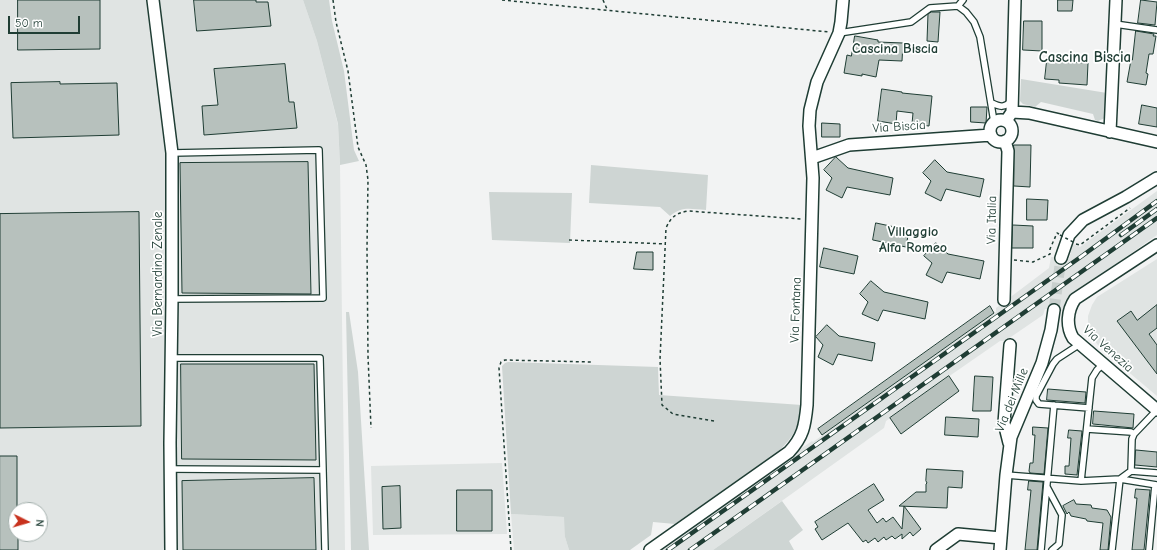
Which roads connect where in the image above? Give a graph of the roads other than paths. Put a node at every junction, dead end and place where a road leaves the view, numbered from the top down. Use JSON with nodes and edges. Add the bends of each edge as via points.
{"nodes":[{"id":1,"x":153,"y":0,"type":"edge"},
{"id":2,"x":843,"y":0,"type":"edge"},
{"id":3,"x":963,"y":0,"type":"edge"},
{"id":4,"x":1015,"y":0,"type":"edge"},
{"id":5,"x":1116,"y":0,"type":"edge"},
{"id":6,"x":958,"y":6,"type":"junction"},
{"id":7,"x":1115,"y":24,"type":"junction"},
{"id":8,"x":1157,"y":30,"type":"edge"},
{"id":9,"x":839,"y":33,"type":"junction"},
{"id":10,"x":1013,"y":99,"type":"junction"},
{"id":11,"x":992,"y":103,"type":"junction"},
{"id":12,"x":1009,"y":117,"type":"junction"},
{"id":13,"x":994,"y":122,"type":"junction"},
{"id":14,"x":1110,"y":132,"type":"junction"},
{"id":15,"x":991,"y":135,"type":"junction"},
{"id":16,"x":1005,"y":140,"type":"junction"},
{"id":17,"x":1157,"y":142,"type":"edge"},
{"id":18,"x":172,"y":153,"type":"junction"},
{"id":19,"x":812,"y":158,"type":"junction"},
{"id":20,"x":1157,"y":178,"type":"edge"},
{"id":21,"x":1157,"y":245,"type":"edge"},
{"id":22,"x":1060,"y":258,"type":"tunnel mouth"},
{"id":23,"x":172,"y":299,"type":"junction"},
{"id":24,"x":1004,"y":300,"type":"dead end"},
{"id":25,"x":1054,"y":310,"type":"tunnel mouth"},
{"id":26,"x":1080,"y":344,"type":"junction"},
{"id":27,"x":1010,"y":345,"type":"dead end"},
{"id":28,"x":171,"y":358,"type":"junction"},
{"id":29,"x":1103,"y":364,"type":"junction"},
{"id":30,"x":1054,"y":405,"type":"junction"},
{"id":31,"x":1089,"y":408,"type":"junction"},
{"id":32,"x":1157,"y":410,"type":"edge"},
{"id":33,"x":1087,"y":429,"type":"junction"},
{"id":34,"x":1134,"y":434,"type":"junction"},
{"id":35,"x":1009,"y":446,"type":"junction"},
{"id":36,"x":170,"y":469,"type":"junction"},
{"id":37,"x":323,"y":470,"type":"junction"},
{"id":38,"x":1131,"y":471,"type":"junction"},
{"id":39,"x":1157,"y":473,"type":"edge"},
{"id":40,"x":1006,"y":475,"type":"junction"},
{"id":41,"x":1047,"y":478,"type":"junction"},
{"id":42,"x":1120,"y":479,"type":"junction"},
{"id":43,"x":1081,"y":481,"type":"junction"},
{"id":44,"x":1156,"y":485,"type":"edge"},
{"id":45,"x":1047,"y":487,"type":"junction"},
{"id":46,"x":1001,"y":538,"type":"junction"},
{"id":47,"x":171,"y":550,"type":"edge"},
{"id":48,"x":325,"y":550,"type":"edge"},
{"id":49,"x":650,"y":550,"type":"edge"},
{"id":50,"x":936,"y":550,"type":"edge"},
{"id":51,"x":1000,"y":550,"type":"edge"},
{"id":52,"x":1041,"y":550,"type":"edge"},
{"id":53,"x":1052,"y":550,"type":"edge"},
{"id":54,"x":1112,"y":550,"type":"edge"},
{"id":55,"x":1149,"y":550,"type":"edge"}],
"edges":[{"from":1,"to":18,"type":"street","name":"Via Bernardino Zenale"},
{"from":2,"to":9,"type":"street","name":"Via Fontana"},
{"from":3,"to":6,"type":"lane"},
{"from":4,"to":10,"type":"street"},
{"from":5,"to":7,"type":"street"},
{"from":6,"to":9,"type":"lane","via":[[930,8],[911,22]]},
{"from":6,"to":11,"type":"lane","via":[[974,22],[980,37]]},
{"from":7,"to":8,"type":"lane"},
{"from":7,"to":14,"type":"street"},
{"from":9,"to":19,"type":"street","name":"Via Fontana","via":[[812,97],[809,126]]},
{"from":10,"to":11,"type":"lane","via":[[1008,105],[1001,107]]},
{"from":10,"to":12,"type":"street"},
{"from":11,"to":13,"type":"lane"},
{"from":12,"to":13,"type":"street"},
{"from":12,"to":14,"type":"street","via":[[1029,113]]},
{"from":12,"to":16,"type":"street","via":[[1012,130]]},
{"from":13,"to":15,"type":"street","via":[[990,128]]},
{"from":14,"to":17,"type":"street"},
{"from":15,"to":16,"type":"street","via":[[998,141]]},
{"from":15,"to":19,"type":"street","name":"Via Biscia","via":[[848,145]]},
{"from":16,"to":24,"type":"street","name":"Via Italia","via":[[1008,151]]},
{"from":18,"to":23,"type":"street","name":"Via Bernardino Zenale"},
{"from":18,"to":23,"type":"lane","via":[[319,150],[323,298]]},
{"from":19,"to":49,"type":"street","name":"Via Fontana","via":[[807,405],[803,432],[789,452]]},
{"from":20,"to":22,"type":"street","via":[[1083,220],[1069,235]]},
{"from":21,"to":26,"type":"street","name":"Via Venezia","via":[[1076,299],[1070,307],[1068,323],[1069,332]]},
{"from":23,"to":28,"type":"street","name":"Via Bernardino Zenale"},
{"from":25,"to":35,"type":"street","name":"Via dei Mille","via":[[1052,330],[1044,357],[1013,430]]},
{"from":26,"to":29,"type":"street","name":"Via Venezia"},
{"from":26,"to":30,"type":"lane","via":[[1057,359],[1036,396],[1039,404]]},
{"from":27,"to":35,"type":"street","via":[[1004,423]]},
{"from":28,"to":36,"type":"street","name":"Via Bernardino Zenale"},
{"from":28,"to":37,"type":"lane","via":[[320,358]]},
{"from":29,"to":31,"type":"lane","via":[[1092,378]]},
{"from":29,"to":32,"type":"street","name":"Via Venezia"},
{"from":30,"to":31,"type":"lane"},
{"from":30,"to":41,"type":"lane"},
{"from":31,"to":33,"type":"lane"},
{"from":32,"to":34,"type":"lane"},
{"from":33,"to":34,"type":"lane"},
{"from":33,"to":43,"type":"lane"},
{"from":34,"to":38,"type":"lane"},
{"from":35,"to":40,"type":"street","name":"Via dei Mille"},
{"from":36,"to":37,"type":"lane"},
{"from":36,"to":47,"type":"street","name":"Via Bernardino Zenale"},
{"from":37,"to":48,"type":"lane"},
{"from":38,"to":39,"type":"lane"},
{"from":38,"to":42,"type":"lane"},
{"from":40,"to":41,"type":"lane"},
{"from":40,"to":46,"type":"street","name":"Via dei Mille"},
{"from":41,"to":43,"type":"lane"},
{"from":41,"to":45,"type":"lane"},
{"from":42,"to":43,"type":"lane"},
{"from":42,"to":44,"type":"lane"},
{"from":42,"to":54,"type":"lane"},
{"from":44,"to":55,"type":"lane"},
{"from":45,"to":52,"type":"lane"},
{"from":45,"to":53,"type":"lane","via":[[1062,515],[1059,544]]},
{"from":46,"to":50,"type":"street","via":[[958,534]]},
{"from":46,"to":51,"type":"street","name":"Via dei Mille"}]}
